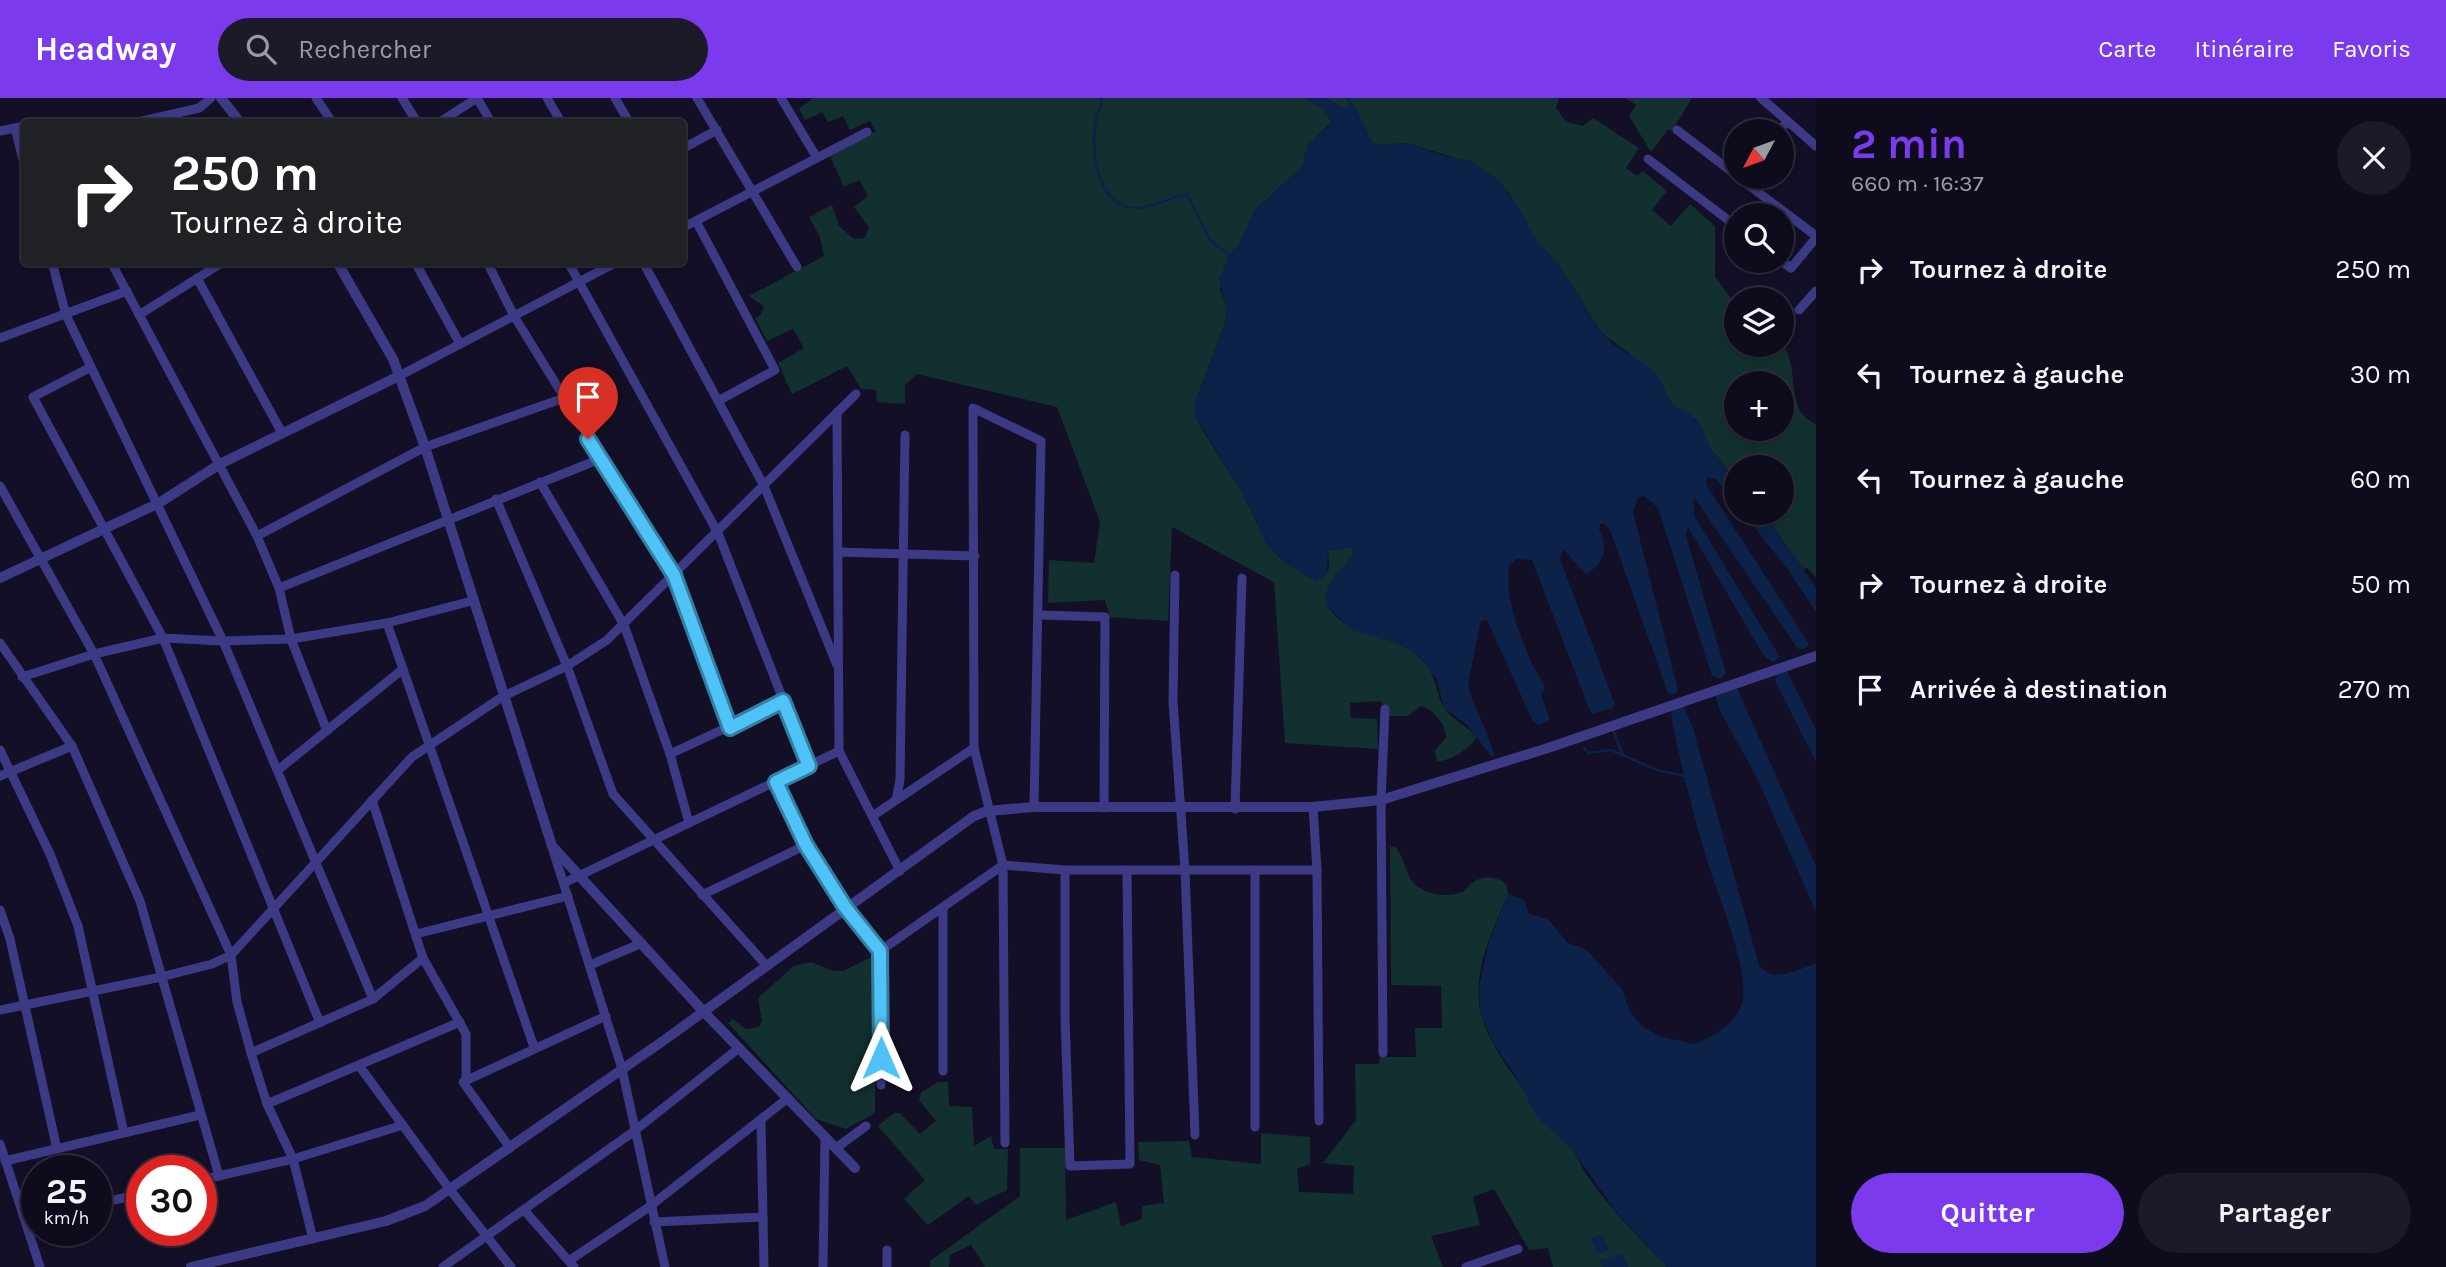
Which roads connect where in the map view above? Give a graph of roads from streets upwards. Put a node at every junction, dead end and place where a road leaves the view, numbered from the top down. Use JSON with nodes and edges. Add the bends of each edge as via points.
{"nodes":[{"id":1,"x":211,"y":98,"type":"edge"},
{"id":2,"x":221,"y":98,"type":"edge"},
{"id":3,"x":316,"y":98,"type":"edge"},
{"id":4,"x":402,"y":98,"type":"edge"},
{"id":5,"x":477,"y":98,"type":"edge"},
{"id":6,"x":547,"y":98,"type":"edge"},
{"id":7,"x":615,"y":98,"type":"edge"},
{"id":8,"x":697,"y":98,"type":"edge"},
{"id":9,"x":780,"y":98,"type":"edge"},
{"id":10,"x":1761,"y":98,"type":"edge"},
{"id":11,"x":154,"y":119,"type":"edge"},
{"id":12,"x":238,"y":119,"type":"edge"},
{"id":13,"x":330,"y":119,"type":"edge"},
{"id":14,"x":415,"y":119,"type":"edge"},
{"id":15,"x":445,"y":119,"type":"edge"},
{"id":16,"x":489,"y":119,"type":"edge"},
{"id":17,"x":559,"y":119,"type":"edge"},
{"id":18,"x":627,"y":119,"type":"edge"},
{"id":19,"x":1785,"y":119,"type":"edge"},
{"id":20,"x":20,"y":127,"type":"edge"},
{"id":21,"x":1794,"y":127,"type":"edge"},
{"id":22,"x":717,"y":130,"type":"junction"},
{"id":23,"x":1677,"y":130,"type":"dead end"},
{"id":24,"x":0,"y":131,"type":"edge"},
{"id":25,"x":867,"y":132,"type":"dead end"},
{"id":26,"x":1816,"y":146,"type":"edge"},
{"id":27,"x":686,"y":147,"type":"edge"},
{"id":28,"x":817,"y":158,"type":"junction"},
{"id":29,"x":1648,"y":159,"type":"dead end"},
{"id":30,"x":1724,"y":165,"type":"edge"},
{"id":31,"x":1755,"y":189,"type":"edge"},
{"id":32,"x":754,"y":191,"type":"junction"},
{"id":33,"x":1724,"y":217,"type":"edge"},
{"id":34,"x":696,"y":221,"type":"junction"},
{"id":35,"x":686,"y":226,"type":"edge"},
{"id":36,"x":1816,"y":237,"type":"edge"},
{"id":37,"x":1794,"y":264,"type":"edge"},
{"id":38,"x":53,"y":266,"type":"edge"},
{"id":39,"x":113,"y":266,"type":"edge"},
{"id":40,"x":216,"y":266,"type":"edge"},
{"id":41,"x":339,"y":266,"type":"edge"},
{"id":42,"x":417,"y":266,"type":"edge"},
{"id":43,"x":489,"y":266,"type":"edge"},
{"id":44,"x":570,"y":266,"type":"edge"},
{"id":45,"x":609,"y":266,"type":"edge"},
{"id":46,"x":645,"y":266,"type":"edge"},
{"id":47,"x":797,"y":267,"type":"dead end"},
{"id":48,"x":197,"y":278,"type":"junction"},
{"id":49,"x":579,"y":282,"type":"junction"},
{"id":50,"x":127,"y":291,"type":"junction"},
{"id":51,"x":1816,"y":291,"type":"edge"},
{"id":52,"x":1799,"y":310,"type":"dead end"},
{"id":53,"x":66,"y":315,"type":"junction"},
{"id":54,"x":139,"y":315,"type":"junction"},
{"id":55,"x":514,"y":316,"type":"junction"},
{"id":56,"x":1,"y":335,"type":"edge"},
{"id":57,"x":460,"y":344,"type":"junction"},
{"id":58,"x":92,"y":367,"type":"junction"},
{"id":59,"x":399,"y":376,"type":"junction"},
{"id":60,"x":856,"y":394,"type":"dead end"},
{"id":61,"x":564,"y":398,"type":"junction"},
{"id":62,"x":718,"y":401,"type":"junction"},
{"id":63,"x":837,"y":412,"type":"junction"},
{"id":64,"x":282,"y":433,"type":"junction"},
{"id":65,"x":905,"y":435,"type":"dead end"},
{"id":66,"x":425,"y":447,"type":"junction"},
{"id":67,"x":600,"y":459,"type":"junction"},
{"id":68,"x":220,"y":464,"type":"junction"},
{"id":69,"x":540,"y":482,"type":"junction"},
{"id":70,"x":0,"y":486,"type":"edge"},
{"id":71,"x":764,"y":486,"type":"junction"},
{"id":72,"x":496,"y":499,"type":"junction"},
{"id":73,"x":159,"y":503,"type":"junction"},
{"id":74,"x":446,"y":519,"type":"junction"},
{"id":75,"x":104,"y":528,"type":"junction"},
{"id":76,"x":718,"y":533,"type":"junction"},
{"id":77,"x":257,"y":536,"type":"junction"},
{"id":78,"x":838,"y":552,"type":"junction"},
{"id":79,"x":905,"y":554,"type":"junction"},
{"id":80,"x":975,"y":556,"type":"junction"},
{"id":81,"x":39,"y":561,"type":"junction"},
{"id":82,"x":674,"y":575,"type":"junction"},
{"id":83,"x":1175,"y":576,"type":"dead end"},
{"id":84,"x":0,"y":578,"type":"edge"},
{"id":85,"x":1242,"y":578,"type":"dead end"},
{"id":86,"x":279,"y":588,"type":"junction"},
{"id":87,"x":472,"y":601,"type":"junction"},
{"id":88,"x":1040,"y":615,"type":"junction"},
{"id":89,"x":387,"y":622,"type":"junction"},
{"id":90,"x":624,"y":625,"type":"junction"},
{"id":91,"x":163,"y":638,"type":"junction"},
{"id":92,"x":291,"y":639,"type":"junction"},
{"id":93,"x":223,"y":641,"type":"junction"},
{"id":94,"x":0,"y":643,"type":"edge"},
{"id":95,"x":94,"y":654,"type":"junction"},
{"id":96,"x":1816,"y":656,"type":"edge"},
{"id":97,"x":567,"y":666,"type":"junction"},
{"id":98,"x":403,"y":669,"type":"junction"},
{"id":99,"x":839,"y":670,"type":"junction"},
{"id":100,"x":22,"y":677,"type":"junction"},
{"id":101,"x":502,"y":696,"type":"junction"},
{"id":102,"x":783,"y":701,"type":"junction"},
{"id":103,"x":1385,"y":709,"type":"dead end"},
{"id":104,"x":730,"y":728,"type":"junction"},
{"id":105,"x":327,"y":731,"type":"junction"},
{"id":106,"x":430,"y":743,"type":"junction"},
{"id":107,"x":72,"y":746,"type":"junction"},
{"id":108,"x":974,"y":748,"type":"junction"},
{"id":109,"x":0,"y":750,"type":"edge"},
{"id":110,"x":839,"y":751,"type":"junction"},
{"id":111,"x":670,"y":754,"type":"junction"},
{"id":112,"x":809,"y":766,"type":"junction"},
{"id":113,"x":278,"y":770,"type":"junction"},
{"id":114,"x":10,"y":771,"type":"junction"},
{"id":115,"x":0,"y":776,"type":"edge"},
{"id":116,"x":776,"y":782,"type":"junction"},
{"id":117,"x":372,"y":800,"type":"junction"},
{"id":118,"x":895,"y":800,"type":"junction"},
{"id":119,"x":1381,"y":800,"type":"junction"},
{"id":120,"x":1034,"y":807,"type":"junction"},
{"id":121,"x":1313,"y":807,"type":"junction"},
{"id":122,"x":1104,"y":808,"type":"junction"},
{"id":123,"x":1181,"y":808,"type":"junction"},
{"id":124,"x":1235,"y":809,"type":"junction"},
{"id":125,"x":987,"y":811,"type":"junction"},
{"id":126,"x":874,"y":815,"type":"junction"},
{"id":127,"x":689,"y":823,"type":"junction"},
{"id":128,"x":653,"y":840,"type":"junction"},
{"id":129,"x":806,"y":845,"type":"junction"},
{"id":130,"x":552,"y":846,"type":"junction"},
{"id":131,"x":316,"y":861,"type":"junction"},
{"id":132,"x":1003,"y":865,"type":"junction"},
{"id":133,"x":1065,"y":870,"type":"junction"},
{"id":134,"x":1127,"y":870,"type":"junction"},
{"id":135,"x":1185,"y":870,"type":"junction"},
{"id":136,"x":1255,"y":870,"type":"junction"},
{"id":137,"x":1317,"y":870,"type":"junction"},
{"id":138,"x":900,"y":871,"type":"junction"},
{"id":139,"x":579,"y":875,"type":"junction"},
{"id":140,"x":564,"y":883,"type":"junction"},
{"id":141,"x":702,"y":895,"type":"junction"},
{"id":142,"x":568,"y":896,"type":"junction"},
{"id":143,"x":845,"y":907,"type":"junction"},
{"id":144,"x":943,"y":908,"type":"junction"},
{"id":145,"x":273,"y":909,"type":"junction"},
{"id":146,"x":0,"y":910,"type":"edge"},
{"id":147,"x":489,"y":918,"type":"junction"},
{"id":148,"x":416,"y":934,"type":"junction"},
{"id":149,"x":642,"y":943,"type":"junction"},
{"id":150,"x":880,"y":951,"type":"junction"},
{"id":151,"x":231,"y":955,"type":"junction"},
{"id":152,"x":423,"y":958,"type":"junction"},
{"id":153,"x":590,"y":965,"type":"junction"},
{"id":154,"x":766,"y":965,"type":"junction"},
{"id":155,"x":162,"y":976,"type":"junction"},
{"id":156,"x":94,"y":992,"type":"junction"},
{"id":157,"x":373,"y":999,"type":"junction"},
{"id":158,"x":23,"y":1006,"type":"junction"},
{"id":159,"x":0,"y":1010,"type":"edge"},
{"id":160,"x":703,"y":1011,"type":"junction"},
{"id":161,"x":606,"y":1016,"type":"junction"},
{"id":162,"x":460,"y":1022,"type":"junction"},
{"id":163,"x":320,"y":1023,"type":"junction"},
{"id":164,"x":534,"y":1047,"type":"junction"},
{"id":165,"x":740,"y":1048,"type":"junction"},
{"id":166,"x":251,"y":1053,"type":"junction"},
{"id":167,"x":1384,"y":1053,"type":"dead end"},
{"id":168,"x":360,"y":1067,"type":"junction"},
{"id":169,"x":622,"y":1069,"type":"junction"},
{"id":170,"x":943,"y":1071,"type":"dead end"},
{"id":171,"x":466,"y":1079,"type":"junction"},
{"id":172,"x":881,"y":1085,"type":"dead end"},
{"id":173,"x":788,"y":1098,"type":"junction"},
{"id":174,"x":267,"y":1104,"type":"junction"},
{"id":175,"x":200,"y":1115,"type":"junction"},
{"id":176,"x":761,"y":1121,"type":"junction"},
{"id":177,"x":1319,"y":1121,"type":"dead end"},
{"id":178,"x":403,"y":1125,"type":"junction"},
{"id":179,"x":866,"y":1126,"type":"dead end"},
{"id":180,"x":1255,"y":1127,"type":"dead end"},
{"id":181,"x":633,"y":1132,"type":"junction"},
{"id":182,"x":124,"y":1133,"type":"junction"},
{"id":183,"x":1195,"y":1135,"type":"dead end"},
{"id":184,"x":825,"y":1137,"type":"junction"},
{"id":185,"x":1005,"y":1143,"type":"dead end"},
{"id":186,"x":0,"y":1144,"type":"edge"},
{"id":187,"x":836,"y":1147,"type":"junction"},
{"id":188,"x":510,"y":1148,"type":"junction"},
{"id":189,"x":57,"y":1149,"type":"junction"},
{"id":190,"x":293,"y":1159,"type":"junction"},
{"id":191,"x":5,"y":1161,"type":"junction"},
{"id":192,"x":855,"y":1168,"type":"dead end"},
{"id":193,"x":219,"y":1176,"type":"joint"},
{"id":194,"x":451,"y":1191,"type":"junction"},
{"id":195,"x":649,"y":1207,"type":"junction"},
{"id":196,"x":21,"y":1208,"type":"edge"},
{"id":197,"x":524,"y":1209,"type":"junction"},
{"id":198,"x":763,"y":1217,"type":"junction"},
{"id":199,"x":654,"y":1222,"type":"junction"},
{"id":200,"x":487,"y":1236,"type":"junction"},
{"id":201,"x":313,"y":1239,"type":"junction"},
{"id":202,"x":33,"y":1246,"type":"edge"},
{"id":203,"x":1518,"y":1249,"type":"dead end"},
{"id":204,"x":887,"y":1250,"type":"dead end"},
{"id":205,"x":227,"y":1263,"type":"edge"},
{"id":206,"x":572,"y":1264,"type":"edge"},
{"id":207,"x":40,"y":1267,"type":"edge"},
{"id":208,"x":191,"y":1267,"type":"edge"},
{"id":209,"x":443,"y":1267,"type":"edge"},
{"id":210,"x":511,"y":1267,"type":"edge"},
{"id":211,"x":664,"y":1267,"type":"edge"},
{"id":212,"x":764,"y":1267,"type":"edge"},
{"id":213,"x":823,"y":1267,"type":"edge"},
{"id":214,"x":887,"y":1267,"type":"edge"},
{"id":215,"x":1466,"y":1267,"type":"edge"}],
"edges":[{"from":1,"to":11,"type":"street","via":[[199,108]]},
{"from":2,"to":12,"type":"street"},
{"from":3,"to":13,"type":"street"},
{"from":4,"to":14,"type":"street"},
{"from":5,"to":15,"type":"street"},
{"from":5,"to":16,"type":"street"},
{"from":6,"to":17,"type":"street"},
{"from":7,"to":18,"type":"street"},
{"from":8,"to":22,"type":"street"},
{"from":9,"to":28,"type":"street"},
{"from":10,"to":19,"type":"street"},
{"from":20,"to":24,"type":"street"},
{"from":21,"to":26,"type":"street"},
{"from":22,"to":27,"type":"street"},
{"from":22,"to":32,"type":"street"},
{"from":23,"to":30,"type":"street"},
{"from":25,"to":28,"type":"street"},
{"from":28,"to":32,"type":"street"},
{"from":29,"to":33,"type":"street"},
{"from":31,"to":36,"type":"street"},
{"from":32,"to":34,"type":"street"},
{"from":32,"to":47,"type":"street"},
{"from":34,"to":35,"type":"street"},
{"from":34,"to":62,"type":"street","via":[[775,370]]},
{"from":36,"to":37,"type":"street"},
{"from":38,"to":53,"type":"street"},
{"from":39,"to":50,"type":"street"},
{"from":40,"to":48,"type":"street"},
{"from":41,"to":59,"type":"street"},
{"from":42,"to":57,"type":"street"},
{"from":43,"to":55,"type":"street"},
{"from":44,"to":49,"type":"street"},
{"from":45,"to":49,"type":"street"},
{"from":46,"to":62,"type":"street"},
{"from":48,"to":54,"type":"street"},
{"from":48,"to":64,"type":"street"},
{"from":49,"to":55,"type":"street"},
{"from":49,"to":76,"type":"street"},
{"from":50,"to":53,"type":"street"},
{"from":50,"to":54,"type":"street"},
{"from":51,"to":52,"type":"street"},
{"from":53,"to":56,"type":"street"},
{"from":53,"to":58,"type":"street"},
{"from":54,"to":68,"type":"street"},
{"from":55,"to":57,"type":"street"},
{"from":55,"to":61,"type":"street"},
{"from":57,"to":59,"type":"street"},
{"from":58,"to":73,"type":"street"},
{"from":58,"to":75,"type":"street","via":[[33,397]]},
{"from":59,"to":64,"type":"street"},
{"from":59,"to":66,"type":"street"},
{"from":60,"to":63,"type":"street"},
{"from":61,"to":66,"type":"street"},
{"from":61,"to":67,"type":"street"},
{"from":62,"to":71,"type":"street"},
{"from":63,"to":71,"type":"street"},
{"from":63,"to":78,"type":"street"},
{"from":64,"to":68,"type":"street"},
{"from":65,"to":79,"type":"street"},
{"from":66,"to":74,"type":"street"},
{"from":66,"to":77,"type":"street"},
{"from":67,"to":69,"type":"street"},
{"from":67,"to":82,"type":"street"},
{"from":68,"to":73,"type":"street"},
{"from":68,"to":77,"type":"street"},
{"from":69,"to":72,"type":"street"},
{"from":69,"to":90,"type":"street"},
{"from":70,"to":81,"type":"street"},
{"from":71,"to":76,"type":"street"},
{"from":71,"to":99,"type":"street"},
{"from":72,"to":74,"type":"street"},
{"from":72,"to":97,"type":"street"},
{"from":73,"to":75,"type":"street"},
{"from":73,"to":93,"type":"street"},
{"from":74,"to":86,"type":"street"},
{"from":74,"to":87,"type":"street"},
{"from":75,"to":81,"type":"street"},
{"from":75,"to":91,"type":"street"},
{"from":76,"to":82,"type":"street"},
{"from":76,"to":102,"type":"street"},
{"from":77,"to":86,"type":"street"},
{"from":78,"to":79,"type":"street"},
{"from":78,"to":99,"type":"street"},
{"from":79,"to":80,"type":"street"},
{"from":79,"to":118,"type":"street","via":[[900,780]]},
{"from":80,"to":88,"type":"street","via":[[974,408],[1041,441]]},
{"from":80,"to":108,"type":"street"},
{"from":81,"to":84,"type":"street"},
{"from":81,"to":95,"type":"street"},
{"from":82,"to":90,"type":"street"},
{"from":82,"to":104,"type":"street"},
{"from":83,"to":123,"type":"street","via":[[1173,701]]},
{"from":85,"to":124,"type":"street"},
{"from":86,"to":92,"type":"street"},
{"from":87,"to":89,"type":"street"},
{"from":87,"to":101,"type":"street"},
{"from":88,"to":120,"type":"street"},
{"from":88,"to":122,"type":"street","via":[[1105,617]]},
{"from":89,"to":92,"type":"street"},
{"from":89,"to":98,"type":"street"},
{"from":90,"to":97,"type":"street"},
{"from":90,"to":111,"type":"street"},
{"from":91,"to":93,"type":"street"},
{"from":91,"to":95,"type":"street"},
{"from":91,"to":145,"type":"street"},
{"from":92,"to":93,"type":"street"},
{"from":92,"to":105,"type":"street"},
{"from":93,"to":113,"type":"street"},
{"from":94,"to":100,"type":"street"},
{"from":95,"to":100,"type":"street"},
{"from":95,"to":151,"type":"street"},
{"from":96,"to":119,"type":"street"},
{"from":97,"to":101,"type":"street"},
{"from":97,"to":128,"type":"street","via":[[613,794]]},
{"from":98,"to":105,"type":"street"},
{"from":98,"to":106,"type":"street"},
{"from":99,"to":110,"type":"street"},
{"from":100,"to":107,"type":"street"},
{"from":101,"to":106,"type":"street"},
{"from":101,"to":130,"type":"street"},
{"from":102,"to":104,"type":"street"},
{"from":102,"to":112,"type":"street"},
{"from":103,"to":119,"type":"street"},
{"from":104,"to":111,"type":"street"},
{"from":105,"to":113,"type":"street"},
{"from":106,"to":117,"type":"street"},
{"from":106,"to":147,"type":"street"},
{"from":107,"to":114,"type":"street"},
{"from":107,"to":155,"type":"street","via":[[140,901]]},
{"from":108,"to":118,"type":"street"},
{"from":108,"to":125,"type":"street"},
{"from":109,"to":114,"type":"street"},
{"from":110,"to":112,"type":"street"},
{"from":110,"to":126,"type":"street"},
{"from":111,"to":127,"type":"street"},
{"from":112,"to":116,"type":"street"},
{"from":113,"to":131,"type":"street"},
{"from":114,"to":115,"type":"street"},
{"from":114,"to":156,"type":"street","via":[[67,894]]},
{"from":116,"to":127,"type":"street"},
{"from":116,"to":129,"type":"street"},
{"from":117,"to":131,"type":"street"},
{"from":117,"to":148,"type":"street"},
{"from":118,"to":126,"type":"street"},
{"from":119,"to":121,"type":"street"},
{"from":119,"to":167,"type":"street"},
{"from":120,"to":122,"type":"street"},
{"from":120,"to":125,"type":"street"},
{"from":121,"to":124,"type":"street"},
{"from":121,"to":137,"type":"street"},
{"from":122,"to":123,"type":"street"},
{"from":123,"to":124,"type":"street"},
{"from":123,"to":135,"type":"street"},
{"from":125,"to":132,"type":"street"},
{"from":125,"to":138,"type":"street"},
{"from":126,"to":138,"type":"street"},
{"from":127,"to":128,"type":"street"},
{"from":128,"to":139,"type":"street"},
{"from":128,"to":141,"type":"street"},
{"from":129,"to":141,"type":"street"},
{"from":129,"to":143,"type":"street"},
{"from":130,"to":139,"type":"street"},
{"from":130,"to":140,"type":"street"},
{"from":131,"to":145,"type":"street"},
{"from":131,"to":157,"type":"street"},
{"from":132,"to":133,"type":"street"},
{"from":132,"to":144,"type":"street"},
{"from":132,"to":185,"type":"street"},
{"from":133,"to":134,"type":"street"},
{"from":133,"to":134,"type":"street","via":[[1069,1166],[1130,1164]]},
{"from":134,"to":135,"type":"street"},
{"from":135,"to":136,"type":"street"},
{"from":135,"to":183,"type":"street"},
{"from":136,"to":137,"type":"street"},
{"from":136,"to":180,"type":"street"},
{"from":137,"to":177,"type":"street"},
{"from":138,"to":143,"type":"street"},
{"from":139,"to":140,"type":"street"},
{"from":139,"to":149,"type":"street"},
{"from":140,"to":142,"type":"street"},
{"from":141,"to":154,"type":"street"},
{"from":142,"to":147,"type":"street"},
{"from":142,"to":153,"type":"street"},
{"from":143,"to":150,"type":"street"},
{"from":143,"to":154,"type":"street"},
{"from":144,"to":150,"type":"street"},
{"from":144,"to":170,"type":"street"},
{"from":145,"to":151,"type":"street"},
{"from":145,"to":163,"type":"street"},
{"from":146,"to":158,"type":"street"},
{"from":147,"to":148,"type":"street"},
{"from":147,"to":164,"type":"street"},
{"from":148,"to":152,"type":"street"},
{"from":149,"to":153,"type":"street"},
{"from":149,"to":160,"type":"street"},
{"from":150,"to":172,"type":"street"},
{"from":151,"to":155,"type":"street"},
{"from":151,"to":166,"type":"street","via":[[237,1002]]},
{"from":152,"to":157,"type":"street"},
{"from":152,"to":162,"type":"street"},
{"from":153,"to":161,"type":"street"},
{"from":154,"to":160,"type":"street"},
{"from":155,"to":156,"type":"street"},
{"from":155,"to":175,"type":"street"},
{"from":156,"to":158,"type":"street"},
{"from":156,"to":182,"type":"street"},
{"from":157,"to":163,"type":"street"},
{"from":158,"to":159,"type":"street"},
{"from":158,"to":189,"type":"street"},
{"from":160,"to":165,"type":"street"},
{"from":160,"to":169,"type":"street"},
{"from":161,"to":164,"type":"street"},
{"from":161,"to":169,"type":"street"},
{"from":162,"to":168,"type":"street"},
{"from":162,"to":171,"type":"street","via":[[467,1044]]},
{"from":163,"to":166,"type":"street"},
{"from":164,"to":171,"type":"street"},
{"from":165,"to":173,"type":"street"},
{"from":165,"to":181,"type":"street"},
{"from":166,"to":174,"type":"street"},
{"from":168,"to":174,"type":"street"},
{"from":168,"to":178,"type":"street"},
{"from":169,"to":181,"type":"street"},
{"from":169,"to":188,"type":"street"},
{"from":171,"to":188,"type":"street","via":[[463,1086]]},
{"from":173,"to":176,"type":"street"},
{"from":173,"to":184,"type":"street"},
{"from":174,"to":190,"type":"street"},
{"from":175,"to":182,"type":"street"},
{"from":175,"to":193,"type":"street"},
{"from":176,"to":195,"type":"street"},
{"from":176,"to":198,"type":"street"},
{"from":178,"to":190,"type":"street"},
{"from":178,"to":194,"type":"street"},
{"from":179,"to":187,"type":"street"},
{"from":181,"to":195,"type":"street"},
{"from":181,"to":197,"type":"street"},
{"from":182,"to":189,"type":"street"},
{"from":184,"to":187,"type":"street"},
{"from":184,"to":213,"type":"street"},
{"from":186,"to":191,"type":"street"},
{"from":187,"to":192,"type":"street"},
{"from":188,"to":194,"type":"street"},
{"from":189,"to":191,"type":"street"},
{"from":190,"to":193,"type":"street"},
{"from":190,"to":201,"type":"street"},
{"from":191,"to":196,"type":"street"},
{"from":194,"to":200,"type":"street"},
{"from":194,"to":201,"type":"street","via":[[405,1215]]},
{"from":195,"to":199,"type":"street"},
{"from":195,"to":206,"type":"street"},
{"from":197,"to":200,"type":"street"},
{"from":197,"to":206,"type":"street"},
{"from":198,"to":199,"type":"street"},
{"from":198,"to":212,"type":"street"},
{"from":199,"to":211,"type":"street"},
{"from":200,"to":209,"type":"street"},
{"from":200,"to":210,"type":"street"},
{"from":201,"to":205,"type":"street"},
{"from":202,"to":207,"type":"street"},
{"from":203,"to":215,"type":"street"},
{"from":204,"to":214,"type":"street"},
{"from":205,"to":208,"type":"street"}]}
